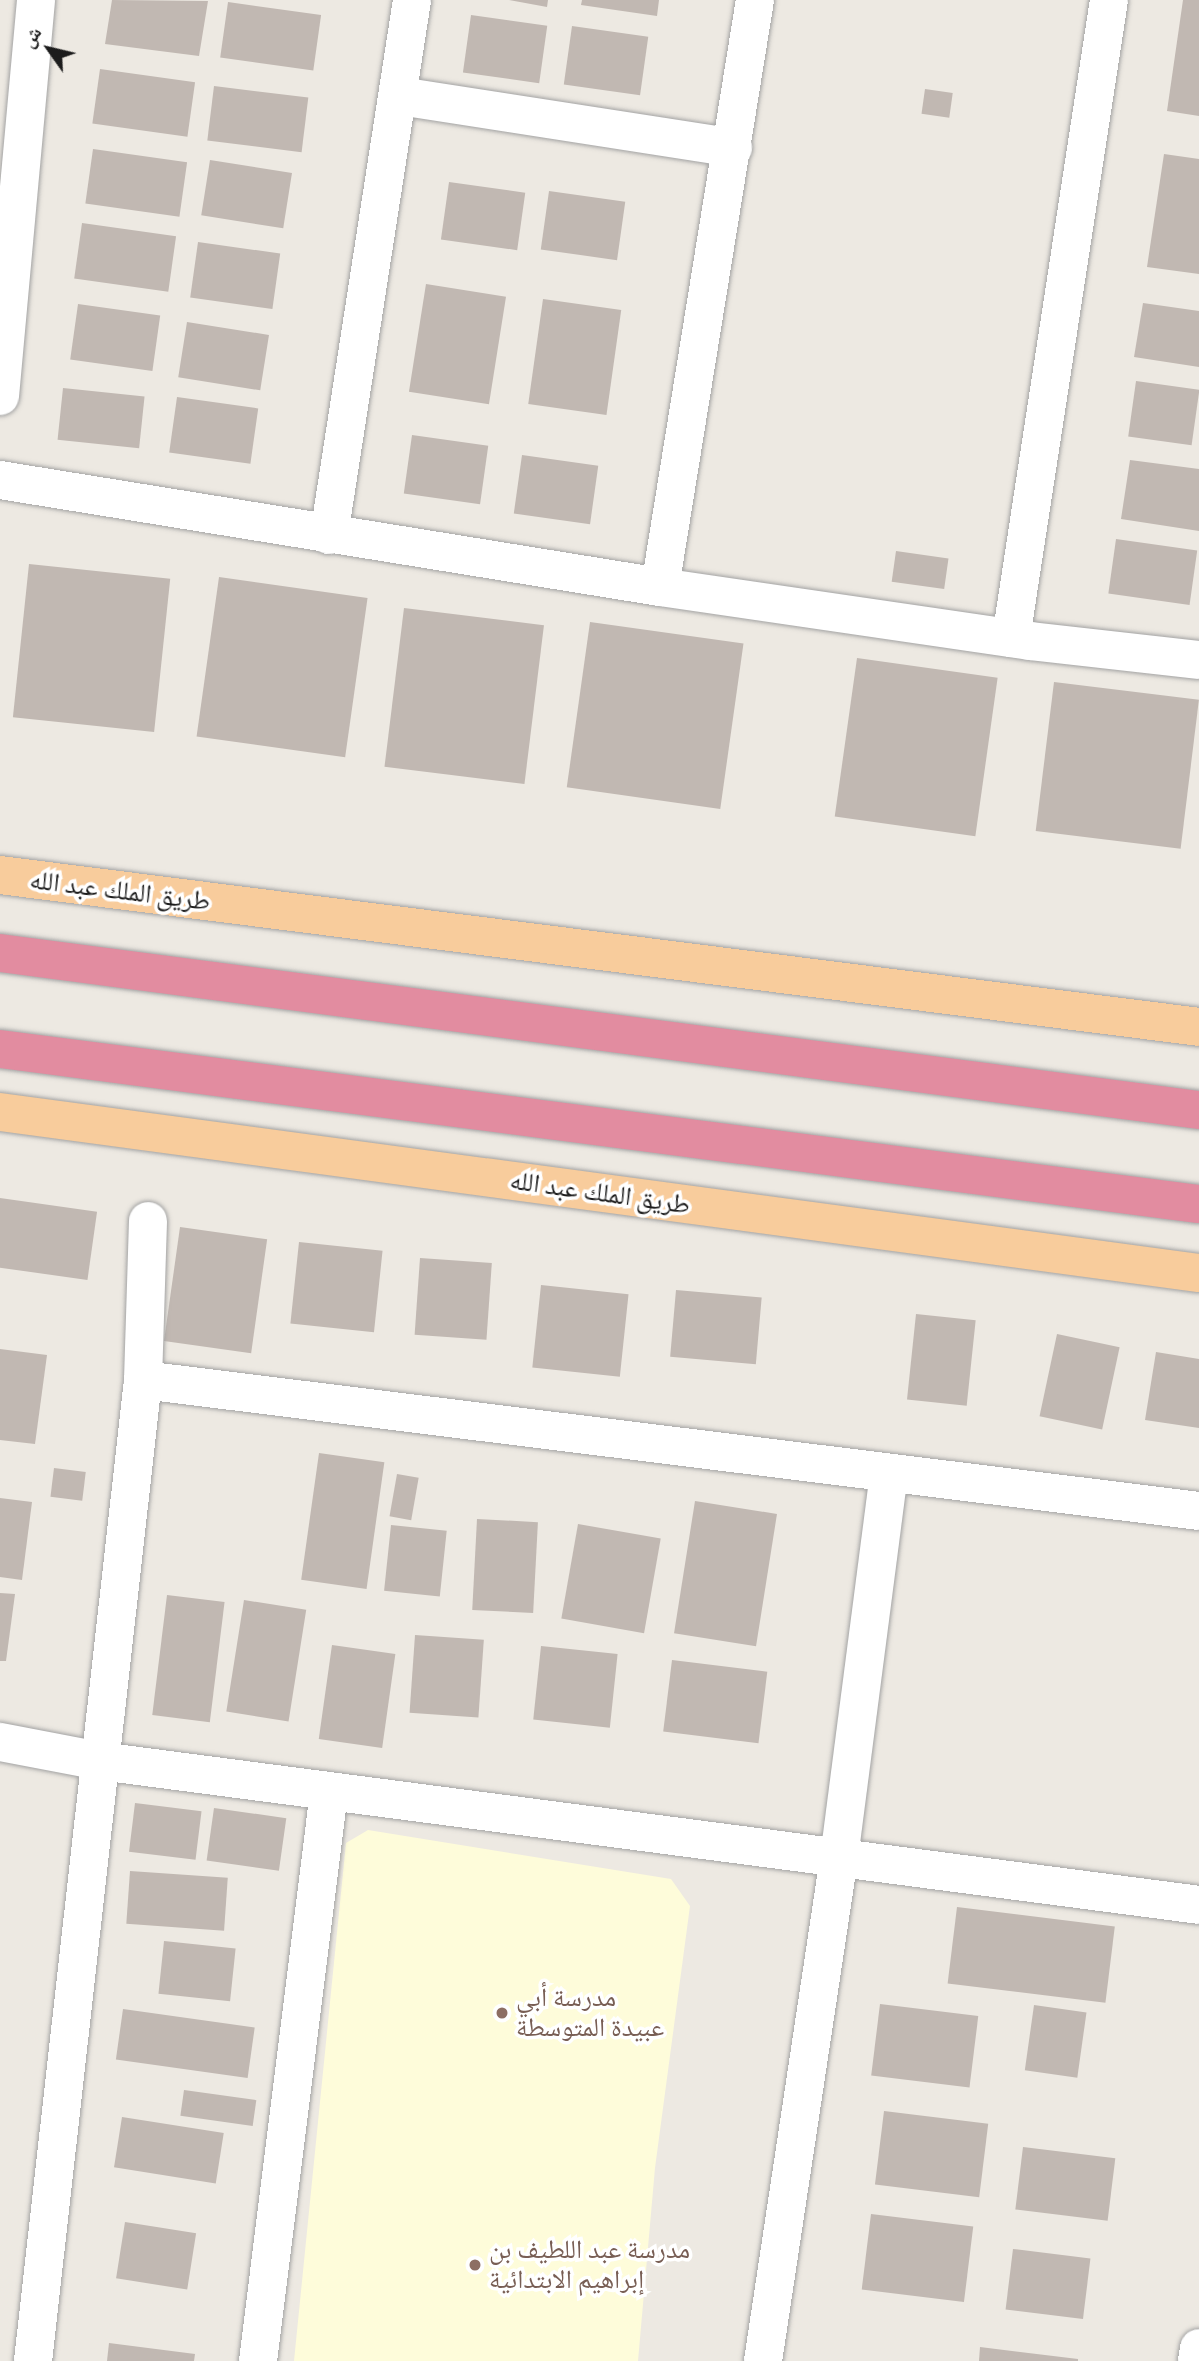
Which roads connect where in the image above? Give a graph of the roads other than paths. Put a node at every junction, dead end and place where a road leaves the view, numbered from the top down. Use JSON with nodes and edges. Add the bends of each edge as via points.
{"nodes":[{"id":1,"x":36,"y":0,"type":"edge"},
{"id":2,"x":412,"y":0,"type":"edge"},
{"id":3,"x":755,"y":0,"type":"edge"},
{"id":4,"x":1109,"y":0,"type":"edge"},
{"id":5,"x":398,"y":96,"type":"junction"},
{"id":6,"x":733,"y":148,"type":"junction"},
{"id":7,"x":0,"y":396,"type":"edge"},
{"id":8,"x":0,"y":480,"type":"edge"},
{"id":9,"x":329,"y":535,"type":"junction"},
{"id":10,"x":660,"y":587,"type":"junction"},
{"id":11,"x":1010,"y":638,"type":"junction"},
{"id":12,"x":1199,"y":660,"type":"edge"},
{"id":13,"x":0,"y":875,"type":"edge"},
{"id":14,"x":0,"y":953,"type":"edge"},
{"id":15,"x":1199,"y":1027,"type":"edge"},
{"id":16,"x":0,"y":1049,"type":"edge"},
{"id":17,"x":1199,"y":1110,"type":"edge"},
{"id":18,"x":0,"y":1112,"type":"edge"},
{"id":19,"x":1199,"y":1204,"type":"edge"},
{"id":20,"x":148,"y":1221,"type":"dead end"},
{"id":21,"x":1199,"y":1273,"type":"edge"},
{"id":22,"x":143,"y":1380,"type":"junction"},
{"id":23,"x":889,"y":1473,"type":"junction"},
{"id":24,"x":1199,"y":1511,"type":"edge"},
{"id":25,"x":0,"y":1742,"type":"edge"},
{"id":26,"x":100,"y":1762,"type":"junction"},
{"id":27,"x":329,"y":1791,"type":"junction"},
{"id":28,"x":839,"y":1858,"type":"junction"},
{"id":29,"x":1199,"y":1905,"type":"edge"},
{"id":30,"x":1199,"y":2348,"type":"edge"},
{"id":31,"x":33,"y":2361,"type":"edge"},
{"id":32,"x":258,"y":2361,"type":"edge"},
{"id":33,"x":763,"y":2361,"type":"edge"},
{"id":34,"x":1197,"y":2361,"type":"edge"}],
"edges":[{"from":1,"to":7,"type":"street"},
{"from":2,"to":5,"type":"street"},
{"from":3,"to":6,"type":"street"},
{"from":4,"to":11,"type":"street"},
{"from":5,"to":6,"type":"street"},
{"from":5,"to":9,"type":"street"},
{"from":6,"to":10,"type":"street"},
{"from":8,"to":9,"type":"street"},
{"from":9,"to":10,"type":"street"},
{"from":10,"to":11,"type":"street"},
{"from":11,"to":12,"type":"street"},
{"from":13,"to":15,"type":"main road","name":"طريق الملك عبد الله"},
{"from":14,"to":17,"type":"highway"},
{"from":16,"to":19,"type":"highway"},
{"from":18,"to":21,"type":"main road","name":"طريق الملك عبد الله"},
{"from":20,"to":22,"type":"street"},
{"from":22,"to":23,"type":"street"},
{"from":22,"to":26,"type":"street"},
{"from":23,"to":24,"type":"street"},
{"from":23,"to":28,"type":"street"},
{"from":25,"to":26,"type":"street"},
{"from":26,"to":27,"type":"street"},
{"from":26,"to":31,"type":"street"},
{"from":27,"to":28,"type":"street"},
{"from":27,"to":32,"type":"street"},
{"from":28,"to":29,"type":"street"},
{"from":28,"to":33,"type":"street"},
{"from":30,"to":34,"type":"street"}]}
